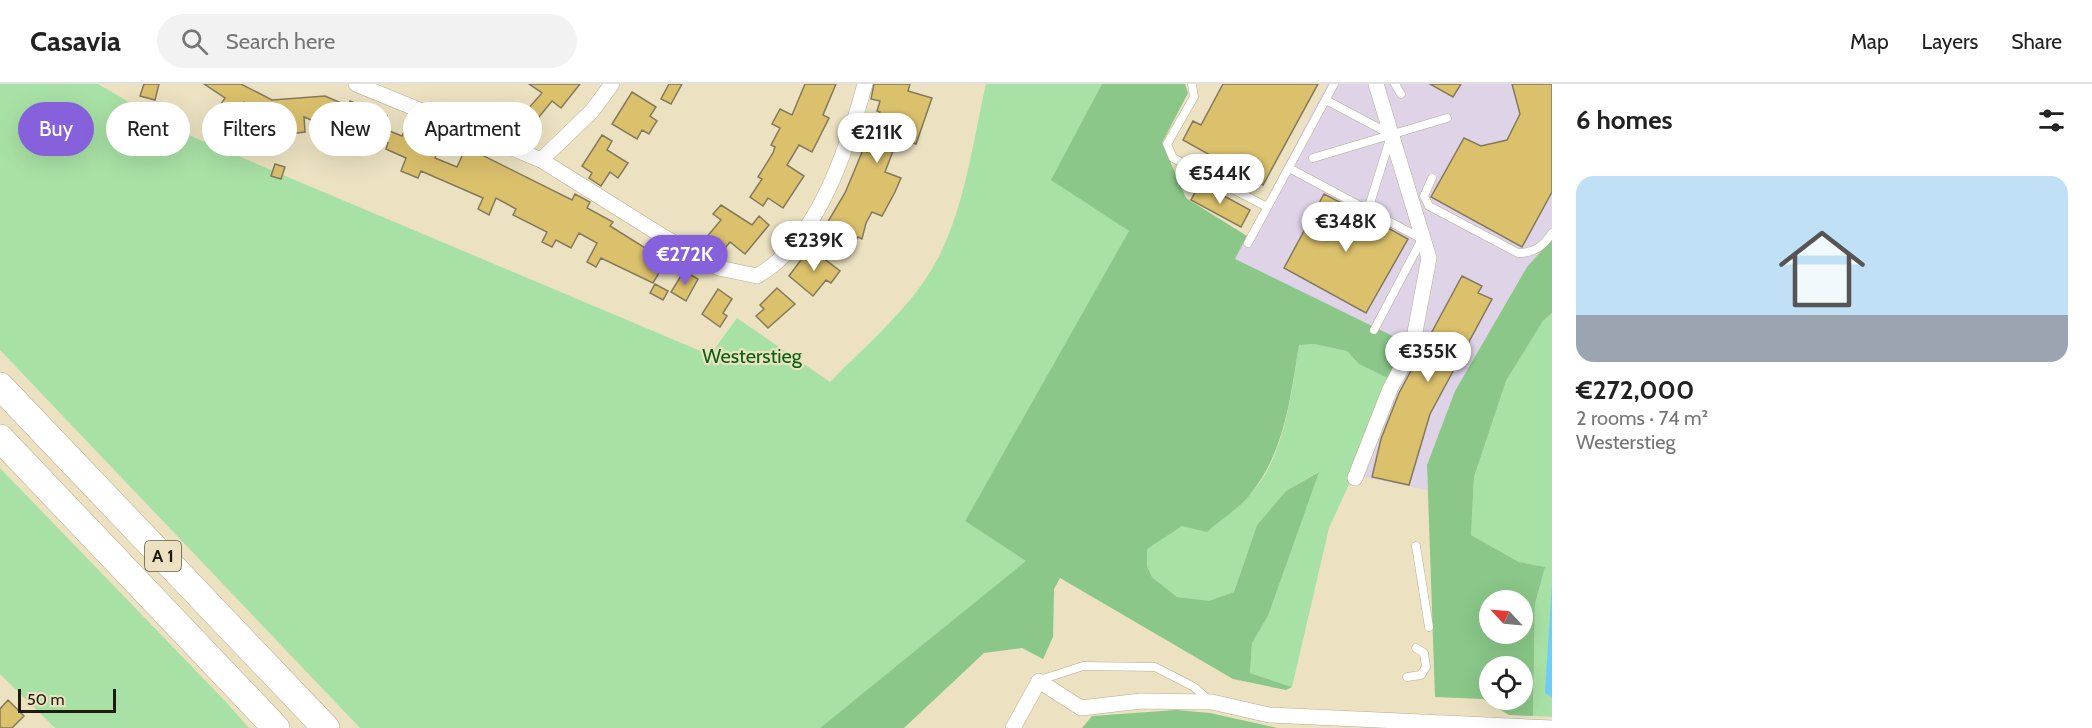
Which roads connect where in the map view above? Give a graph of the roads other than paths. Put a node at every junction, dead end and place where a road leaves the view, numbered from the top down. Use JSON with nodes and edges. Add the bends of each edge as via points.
{"nodes":[{"id":1,"x":356,"y":84,"type":"edge"},
{"id":2,"x":612,"y":84,"type":"edge"},
{"id":3,"x":865,"y":84,"type":"edge"},
{"id":4,"x":1192,"y":84,"type":"edge"},
{"id":5,"x":1334,"y":84,"type":"edge"},
{"id":6,"x":1376,"y":84,"type":"edge"},
{"id":7,"x":1395,"y":84,"type":"edge"},
{"id":8,"x":1401,"y":94,"type":"dead end"},
{"id":9,"x":1326,"y":100,"type":"junction"},
{"id":10,"x":1447,"y":118,"type":"dead end"},
{"id":11,"x":1391,"y":135,"type":"junction"},
{"id":12,"x":1313,"y":158,"type":"dead end"},
{"id":13,"x":541,"y":160,"type":"junction"},
{"id":14,"x":1289,"y":168,"type":"junction"},
{"id":15,"x":1432,"y":178,"type":"dead end"},
{"id":16,"x":1267,"y":207,"type":"junction"},
{"id":17,"x":1368,"y":213,"type":"junction"},
{"id":18,"x":1552,"y":232,"type":"edge"},
{"id":19,"x":1248,"y":243,"type":"dead end"},
{"id":20,"x":1374,"y":330,"type":"dead end"},
{"id":21,"x":0,"y":386,"type":"edge"},
{"id":22,"x":0,"y":438,"type":"edge"},
{"id":23,"x":1354,"y":478,"type":"dead end"},
{"id":24,"x":1416,"y":546,"type":"dead end"},
{"id":25,"x":1429,"y":627,"type":"dead end"},
{"id":26,"x":1416,"y":648,"type":"dead end"},
{"id":27,"x":1407,"y":677,"type":"dead end"},
{"id":28,"x":1039,"y":681,"type":"junction"},
{"id":29,"x":1212,"y":702,"type":"junction"},
{"id":30,"x":1425,"y":725,"type":"edge"},
{"id":31,"x":1488,"y":727,"type":"edge"},
{"id":32,"x":276,"y":728,"type":"edge"},
{"id":33,"x":326,"y":728,"type":"edge"},
{"id":34,"x":1013,"y":728,"type":"edge"},
{"id":35,"x":1552,"y":728,"type":"edge"}],
"edges":[{"from":1,"to":13,"type":"street"},
{"from":2,"to":13,"type":"street","via":[[592,111]]},
{"from":3,"to":13,"type":"street","via":[[853,129],[828,189],[785,253],[757,276],[719,267],[663,237]]},
{"from":4,"to":16,"type":"lane","via":[[1194,97],[1167,144],[1173,158]]},
{"from":5,"to":9,"type":"lane"},
{"from":6,"to":11,"type":"street"},
{"from":7,"to":8,"type":"lane"},
{"from":9,"to":11,"type":"lane"},
{"from":9,"to":14,"type":"lane"},
{"from":10,"to":11,"type":"lane"},
{"from":11,"to":12,"type":"lane"},
{"from":11,"to":17,"type":"lane"},
{"from":11,"to":23,"type":"street","via":[[1429,258],[1412,348],[1390,389]]},
{"from":14,"to":16,"type":"lane"},
{"from":14,"to":17,"type":"lane"},
{"from":15,"to":18,"type":"lane","via":[[1424,196],[1518,253],[1530,253],[1543,245]]},
{"from":16,"to":19,"type":"lane"},
{"from":17,"to":20,"type":"lane","via":[[1422,239]]},
{"from":21,"to":33,"type":"highway","number":"A 1"},
{"from":22,"to":32,"type":"highway","number":"A 1"},
{"from":24,"to":25,"type":"lane"},
{"from":26,"to":27,"type":"lane","via":[[1424,653],[1426,667],[1421,675]]},
{"from":28,"to":29,"type":"street","via":[[1081,708],[1141,701]]},
{"from":28,"to":29,"type":"lane","via":[[1083,666],[1155,666],[1194,687]]},
{"from":28,"to":34,"type":"street"},
{"from":29,"to":30,"type":"street","via":[[1269,715]]},
{"from":30,"to":31,"type":"street"},
{"from":31,"to":35,"type":"street"}]}
